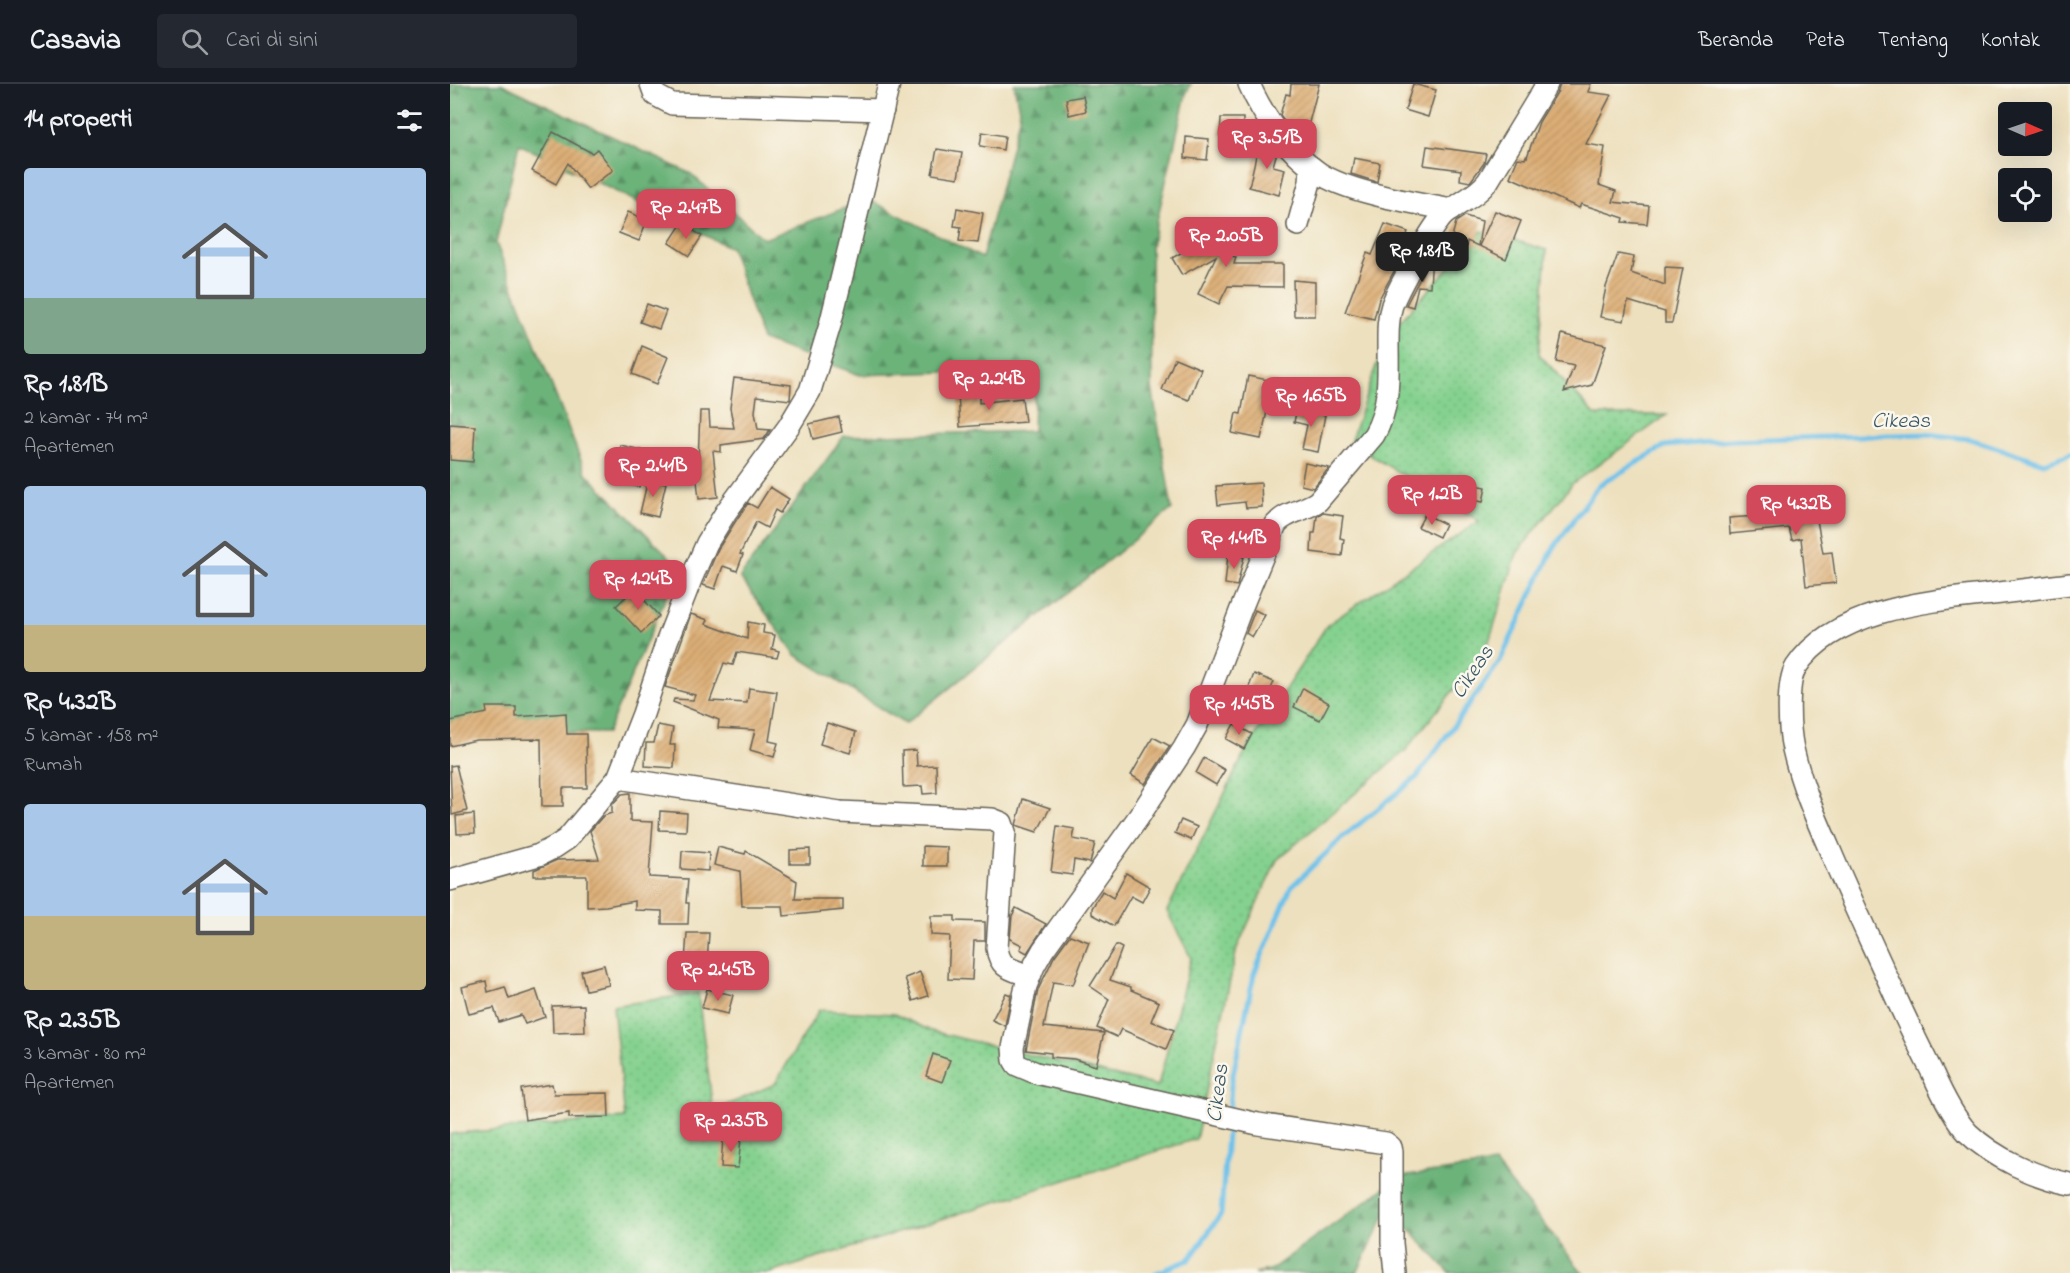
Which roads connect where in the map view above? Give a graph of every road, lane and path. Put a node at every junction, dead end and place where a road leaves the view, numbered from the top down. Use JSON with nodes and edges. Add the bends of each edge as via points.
{"nodes":[{"id":1,"x":651,"y":84,"type":"edge"},
{"id":2,"x":889,"y":84,"type":"edge"},
{"id":3,"x":1249,"y":84,"type":"edge"},
{"id":4,"x":1547,"y":84,"type":"edge"},
{"id":5,"x":883,"y":110,"type":"junction"},
{"id":6,"x":1311,"y":166,"type":"junction"},
{"id":7,"x":1451,"y":210,"type":"junction"},
{"id":8,"x":1298,"y":225,"type":"dead end"},
{"id":9,"x":2070,"y":584,"type":"edge"},
{"id":10,"x":618,"y":778,"type":"junction"},
{"id":11,"x":450,"y":880,"type":"edge"},
{"id":12,"x":1030,"y":976,"type":"junction"},
{"id":13,"x":2070,"y":1184,"type":"edge"},
{"id":14,"x":1395,"y":1273,"type":"edge"}],
"edges":[{"from":1,"to":5,"type":"street","via":[[655,94],[672,104]]},
{"from":2,"to":5,"type":"street"},
{"from":3,"to":6,"type":"street","via":[[1278,133]]},
{"from":4,"to":7,"type":"street","via":[[1482,189]]},
{"from":5,"to":10,"type":"street","via":[[810,391],[707,543]]},
{"from":6,"to":7,"type":"street","via":[[1337,183]]},
{"from":6,"to":8,"type":"street"},
{"from":7,"to":12,"type":"street","via":[[1424,246],[1391,306],[1388,393],[1382,423],[1317,501],[1287,514],[1276,524],[1197,725],[1138,818],[1042,950]]},
{"from":9,"to":13,"type":"street","via":[[1903,606],[1828,635],[1794,670],[1790,709],[1792,747],[1804,792],[1946,1100],[1967,1132],[1992,1152],[2030,1171]]},
{"from":10,"to":11,"type":"street","via":[[555,848]]},
{"from":10,"to":12,"type":"street","via":[[840,812],[992,819],[1002,823],[1005,832],[999,960],[1007,968]]},
{"from":12,"to":14,"type":"street","via":[[1013,1048],[1017,1065],[1036,1073],[1258,1124],[1375,1140],[1391,1147]]}]}
